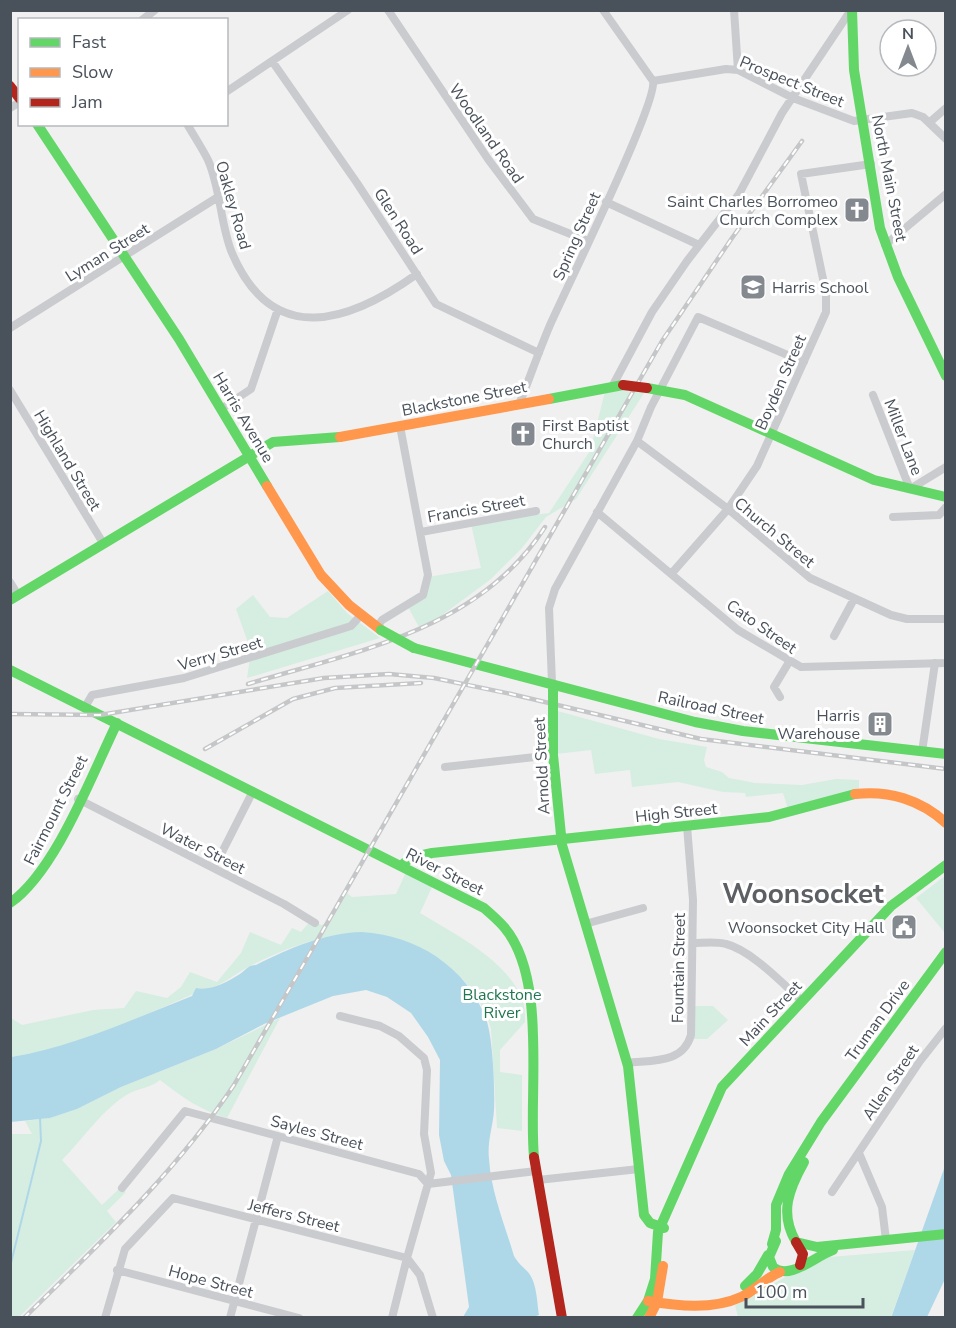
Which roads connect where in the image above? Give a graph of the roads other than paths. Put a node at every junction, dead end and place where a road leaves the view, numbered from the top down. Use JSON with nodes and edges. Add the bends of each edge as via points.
{"nodes":[{"id":1,"x":348,"y":10,"type":"edge"},
{"id":2,"x":388,"y":10,"type":"edge"},
{"id":3,"x":603,"y":10,"type":"edge"},
{"id":4,"x":734,"y":10,"type":"edge"},
{"id":5,"x":851,"y":10,"type":"edge"},
{"id":6,"x":272,"y":61,"type":"junction"},
{"id":7,"x":738,"y":70,"type":"junction"},
{"id":8,"x":653,"y":81,"type":"junction"},
{"id":9,"x":228,"y":91,"type":"edge"},
{"id":10,"x":793,"y":98,"type":"junction"},
{"id":11,"x":945,"y":108,"type":"edge"},
{"id":12,"x":863,"y":120,"type":"junction"},
{"id":13,"x":930,"y":122,"type":"junction"},
{"id":14,"x":38,"y":126,"type":"edge"},
{"id":15,"x":188,"y":126,"type":"edge"},
{"id":16,"x":945,"y":139,"type":"edge"},
{"id":17,"x":871,"y":164,"type":"junction"},
{"id":18,"x":945,"y":194,"type":"edge"},
{"id":19,"x":218,"y":197,"type":"junction"},
{"id":20,"x":606,"y":202,"type":"junction"},
{"id":21,"x":588,"y":241,"type":"junction"},
{"id":22,"x":699,"y":245,"type":"junction"},
{"id":23,"x":885,"y":245,"type":"junction"},
{"id":24,"x":126,"y":257,"type":"junction"},
{"id":25,"x":417,"y":274,"type":"junction"},
{"id":26,"x":278,"y":309,"type":"junction"},
{"id":27,"x":10,"y":328,"type":"edge"},
{"id":28,"x":539,"y":353,"type":"junction"},
{"id":29,"x":804,"y":362,"type":"junction"},
{"id":30,"x":945,"y":376,"type":"edge"},
{"id":31,"x":618,"y":385,"type":"junction"},
{"id":32,"x":660,"y":389,"type":"junction"},
{"id":33,"x":10,"y":390,"type":"edge"},
{"id":34,"x":873,"y":395,"type":"dead end"},
{"id":35,"x":520,"y":402,"type":"junction"},
{"id":36,"x":221,"y":409,"type":"junction"},
{"id":37,"x":400,"y":426,"type":"junction"},
{"id":38,"x":772,"y":434,"type":"junction"},
{"id":39,"x":637,"y":441,"type":"junction"},
{"id":40,"x":248,"y":455,"type":"junction"},
{"id":41,"x":945,"y":467,"type":"edge"},
{"id":42,"x":910,"y":489,"type":"junction"},
{"id":43,"x":945,"y":496,"type":"edge"},
{"id":44,"x":945,"y":507,"type":"edge"},
{"id":45,"x":728,"y":509,"type":"junction"},
{"id":46,"x":536,"y":511,"type":"dead end"},
{"id":47,"x":597,"y":512,"type":"junction"},
{"id":48,"x":893,"y":517,"type":"dead end"},
{"id":49,"x":421,"y":532,"type":"junction"},
{"id":50,"x":103,"y":543,"type":"junction"},
{"id":51,"x":672,"y":573,"type":"junction"},
{"id":52,"x":10,"y":582,"type":"edge"},
{"id":53,"x":14,"y":597,"type":"edge"},
{"id":54,"x":854,"y":599,"type":"junction"},
{"id":55,"x":361,"y":615,"type":"junction"},
{"id":56,"x":945,"y":620,"type":"edge"},
{"id":57,"x":379,"y":628,"type":"junction"},
{"id":58,"x":834,"y":636,"type":"dead end"},
{"id":59,"x":789,"y":662,"type":"junction"},
{"id":60,"x":476,"y":663,"type":"joint"},
{"id":61,"x":935,"y":663,"type":"junction"},
{"id":62,"x":945,"y":663,"type":"edge"},
{"id":63,"x":10,"y":670,"type":"edge"},
{"id":64,"x":553,"y":687,"type":"junction"},
{"id":65,"x":780,"y":697,"type":"dead end"},
{"id":66,"x":85,"y":707,"type":"junction"},
{"id":67,"x":117,"y":723,"type":"junction"},
{"id":68,"x":922,"y":752,"type":"junction"},
{"id":69,"x":945,"y":754,"type":"edge"},
{"id":70,"x":553,"y":755,"type":"junction"},
{"id":71,"x":445,"y":767,"type":"dead end"},
{"id":72,"x":253,"y":791,"type":"junction"},
{"id":73,"x":78,"y":800,"type":"junction"},
{"id":74,"x":945,"y":823,"type":"edge"},
{"id":75,"x":687,"y":826,"type":"junction"},
{"id":76,"x":561,"y":840,"type":"junction"},
{"id":77,"x":945,"y":865,"type":"edge"},
{"id":78,"x":401,"y":866,"type":"junction"},
{"id":79,"x":214,"y":868,"type":"junction"},
{"id":80,"x":10,"y":903,"type":"edge"},
{"id":81,"x":643,"y":908,"type":"dead end"},
{"id":82,"x":315,"y":922,"type":"dead end"},
{"id":83,"x":585,"y":924,"type":"junction"},
{"id":84,"x":693,"y":943,"type":"junction"},
{"id":85,"x":945,"y":952,"type":"edge"},
{"id":86,"x":802,"y":1001,"type":"junction"},
{"id":87,"x":340,"y":1016,"type":"dead end"},
{"id":88,"x":945,"y":1028,"type":"edge"},
{"id":89,"x":627,"y":1063,"type":"junction"},
{"id":90,"x":834,"y":1106,"type":"junction"},
{"id":91,"x":278,"y":1136,"type":"junction"},
{"id":92,"x":859,"y":1153,"type":"junction"},
{"id":93,"x":639,"y":1169,"type":"junction"},
{"id":94,"x":537,"y":1176,"type":"junction"},
{"id":95,"x":429,"y":1184,"type":"junction"},
{"id":96,"x":122,"y":1188,"type":"dead end"},
{"id":97,"x":832,"y":1192,"type":"dead end"},
{"id":98,"x":256,"y":1219,"type":"junction"},
{"id":99,"x":663,"y":1225,"type":"junction"},
{"id":100,"x":945,"y":1234,"type":"edge"},
{"id":101,"x":886,"y":1240,"type":"junction"},
{"id":102,"x":796,"y":1242,"type":"junction"},
{"id":103,"x":859,"y":1242,"type":"junction"},
{"id":104,"x":772,"y":1244,"type":"junction"},
{"id":105,"x":768,"y":1255,"type":"junction"},
{"id":106,"x":407,"y":1258,"type":"junction"},
{"id":107,"x":800,"y":1265,"type":"junction"},
{"id":108,"x":117,"y":1270,"type":"junction"},
{"id":109,"x":780,"y":1272,"type":"junction"},
{"id":110,"x":726,"y":1300,"type":"junction"},
{"id":111,"x":234,"y":1301,"type":"junction"},
{"id":112,"x":652,"y":1302,"type":"junction"},
{"id":113,"x":105,"y":1317,"type":"edge"},
{"id":114,"x":230,"y":1317,"type":"edge"},
{"id":115,"x":299,"y":1317,"type":"edge"},
{"id":116,"x":392,"y":1317,"type":"edge"},
{"id":117,"x":433,"y":1317,"type":"edge"},
{"id":118,"x":562,"y":1317,"type":"edge"},
{"id":119,"x":637,"y":1317,"type":"edge"},
{"id":120,"x":650,"y":1317,"type":"edge"}],
"edges":[{"from":1,"to":6,"type":"street"},
{"from":2,"to":21,"type":"street","name":"Woodland Road","via":[[533,219]]},
{"from":3,"to":8,"type":"street"},
{"from":4,"to":7,"type":"street"},
{"from":5,"to":10,"type":"street"},
{"from":5,"to":12,"type":"main road","name":"North Main Street","via":[[854,70]]},
{"from":6,"to":9,"type":"street"},
{"from":6,"to":25,"type":"street","name":"Glen Road"},
{"from":7,"to":8,"type":"street","name":"Prospect Street"},
{"from":7,"to":10,"type":"street","name":"Prospect Street"},
{"from":8,"to":20,"type":"street","name":"Spring Street","via":[[641,122]]},
{"from":10,"to":12,"type":"street","name":"Prospect Street","via":[[854,121]]},
{"from":10,"to":22,"type":"street","via":[[739,194]]},
{"from":11,"to":13,"type":"street"},
{"from":12,"to":13,"type":"street","via":[[912,113]]},
{"from":12,"to":17,"type":"main road","name":"North Main Street"},
{"from":13,"to":16,"type":"street"},
{"from":14,"to":24,"type":"main road","name":"Harris Avenue"},
{"from":15,"to":19,"type":"street","name":"Oakley Road","via":[[208,161]]},
{"from":17,"to":23,"type":"main road","name":"North Main Street"},
{"from":17,"to":29,"type":"street","name":"Boyden Street","via":[[801,174],[828,304]]},
{"from":18,"to":23,"type":"street"},
{"from":19,"to":24,"type":"street","name":"Lyman Street"},
{"from":19,"to":26,"type":"street","name":"Oakley Road","via":[[231,251],[242,273],[261,297]]},
{"from":20,"to":21,"type":"street","name":"Spring Street"},
{"from":20,"to":22,"type":"street"},
{"from":21,"to":28,"type":"street","name":"Spring Street"},
{"from":22,"to":31,"type":"street","via":[[652,312]]},
{"from":23,"to":30,"type":"main road","name":"North Main Street"},
{"from":24,"to":27,"type":"street","name":"Lyman Street"},
{"from":24,"to":36,"type":"main road","name":"Harris Avenue"},
{"from":25,"to":26,"type":"street","name":"Oakley Road","via":[[354,311],[328,318],[302,317]]},
{"from":25,"to":28,"type":"street","name":"Glen Road","via":[[442,308]]},
{"from":26,"to":36,"type":"street","via":[[251,389]]},
{"from":28,"to":35,"type":"street","name":"Spring Street"},
{"from":29,"to":32,"type":"street","name":"Arnold Street","via":[[698,317]]},
{"from":29,"to":38,"type":"street","name":"Boyden Street"},
{"from":31,"to":32,"type":"main road","name":"Blackstone Street","bridge":true},
{"from":31,"to":35,"type":"main road","name":"Blackstone Street"},
{"from":32,"to":38,"type":"main road","name":"Blackstone Street"},
{"from":32,"to":39,"type":"street","name":"Arnold Street"},
{"from":33,"to":50,"type":"street","name":"Highland Street"},
{"from":34,"to":42,"type":"street","name":"Miller Lane"},
{"from":35,"to":37,"type":"main road","name":"Blackstone Street"},
{"from":36,"to":40,"type":"main road","name":"Harris Avenue"},
{"from":37,"to":40,"type":"main road","name":"Blackstone Street","via":[[338,437],[273,442]]},
{"from":37,"to":49,"type":"street"},
{"from":38,"to":42,"type":"main road","name":"Blackstone Street","via":[[874,480]]},
{"from":38,"to":45,"type":"street","name":"Boyden Street","via":[[757,466]]},
{"from":39,"to":45,"type":"street","name":"Church Street"},
{"from":39,"to":47,"type":"street","name":"Arnold Street"},
{"from":40,"to":50,"type":"main road","name":"Blackstone Street"},
{"from":40,"to":55,"type":"main road","name":"Harris Avenue","via":[[321,575]]},
{"from":41,"to":42,"type":"street"},
{"from":42,"to":43,"type":"main road","name":"Blackstone Street"},
{"from":44,"to":48,"type":"street","via":[[939,515]]},
{"from":45,"to":51,"type":"street","name":"Boyden Street"},
{"from":45,"to":54,"type":"street","name":"Church Street","via":[[810,578]]},
{"from":46,"to":49,"type":"street","name":"Francis Street"},
{"from":47,"to":51,"type":"street","name":"Cato Street"},
{"from":47,"to":64,"type":"street","name":"Arnold Street","via":[[550,601]]},
{"from":49,"to":57,"type":"street","via":[[429,575],[423,595],[382,620]]},
{"from":50,"to":53,"type":"main road","name":"Blackstone Street"},
{"from":51,"to":59,"type":"street","name":"Cato Street","via":[[738,630]]},
{"from":52,"to":53,"type":"street"},
{"from":54,"to":56,"type":"street","name":"Church Street","via":[[901,618]]},
{"from":54,"to":58,"type":"street"},
{"from":55,"to":57,"type":"main road","name":"Harris Avenue"},
{"from":55,"to":66,"type":"street","name":"Verry Street","via":[[351,626],[243,662],[184,678],[92,695]]},
{"from":57,"to":60,"type":"main road","name":"Harris Avenue","bridge":true,"via":[[414,648]]},
{"from":59,"to":61,"type":"street","name":"Cato Street","via":[[801,667]]},
{"from":59,"to":65,"type":"street","via":[[774,687]]},
{"from":60,"to":64,"type":"main road","name":"Railroad Street"},
{"from":61,"to":62,"type":"street","name":"Cato Street"},
{"from":61,"to":68,"type":"street"},
{"from":63,"to":66,"type":"main road","name":"River Street"},
{"from":64,"to":68,"type":"main road","name":"Railroad Street","via":[[734,729]]},
{"from":64,"to":70,"type":"main road","name":"Arnold Street","bridge":true},
{"from":66,"to":67,"type":"main road","name":"River Street"},
{"from":67,"to":72,"type":"main road","name":"River Street"},
{"from":67,"to":73,"type":"main road","name":"Fairmount Street"},
{"from":68,"to":69,"type":"main road","name":"Railroad Street"},
{"from":70,"to":71,"type":"street"},
{"from":70,"to":76,"type":"main road","name":"Arnold Street"},
{"from":72,"to":78,"type":"main road","name":"River Street"},
{"from":72,"to":79,"type":"street"},
{"from":73,"to":79,"type":"street","name":"Water Street"},
{"from":73,"to":80,"type":"main road","name":"Fairmount Street","via":[[42,873],[23,896]]},
{"from":74,"to":75,"type":"main road","name":"High Street","via":[[933,810],[897,795],[857,793],[770,817]]},
{"from":75,"to":76,"type":"main road","name":"High Street"},
{"from":75,"to":84,"type":"street","name":"Fountain Street"},
{"from":76,"to":78,"type":"main road","name":"High Street","via":[[428,854],[410,858]]},
{"from":76,"to":83,"type":"main road","name":"Arnold Street"},
{"from":77,"to":86,"type":"main road","name":"Main Street","via":[[896,902]]},
{"from":78,"to":94,"type":"main road","name":"River Street","via":[[495,915],[516,945],[531,999],[531,1111]]},
{"from":79,"to":82,"type":"street","name":"Water Street"},
{"from":81,"to":83,"type":"street"},
{"from":83,"to":89,"type":"main road","name":"Arnold Street"},
{"from":84,"to":86,"type":"street","via":[[732,946]]},
{"from":84,"to":89,"type":"street","name":"Fountain Street","via":[[691,1030],[687,1047],[672,1058]]},
{"from":85,"to":90,"type":"main road","name":"Truman Drive"},
{"from":86,"to":99,"type":"main road","name":"Main Street","via":[[719,1091]]},
{"from":87,"to":95,"type":"street","via":[[380,1026],[399,1036],[424,1058],[424,1134],[431,1173]]},
{"from":88,"to":92,"type":"street","name":"Allen Street"},
{"from":89,"to":93,"type":"main road","name":"Arnold Street"},
{"from":90,"to":102,"type":"main road","name":"Truman Drive","via":[[787,1195],[784,1216]]},
{"from":90,"to":104,"type":"main road","name":"Truman Drive","via":[[783,1184],[776,1205]]},
{"from":91,"to":95,"type":"street","name":"Sayles Street","via":[[419,1174]]},
{"from":91,"to":96,"type":"street","name":"Sayles Street","via":[[184,1111]]},
{"from":91,"to":98,"type":"street"},
{"from":92,"to":97,"type":"street","name":"Allen Street"},
{"from":92,"to":101,"type":"street","via":[[882,1207]]},
{"from":93,"to":94,"type":"street"},
{"from":93,"to":99,"type":"main road","name":"Arnold Street","via":[[644,1215],[651,1224]]},
{"from":94,"to":95,"type":"street","via":[[496,1176]]},
{"from":94,"to":118,"type":"main road","name":"River Street"},
{"from":95,"to":106,"type":"street"},
{"from":98,"to":106,"type":"street","name":"Jeffers Street"},
{"from":98,"to":108,"type":"street","name":"Jeffers Street","via":[[173,1198],[125,1249]]},
{"from":98,"to":111,"type":"street"},
{"from":99,"to":112,"type":"main road","name":"Main Street"},
{"from":100,"to":101,"type":"main road"},
{"from":101,"to":103,"type":"main road"},
{"from":102,"to":103,"type":"main road","via":[[813,1247]]},
{"from":102,"to":104,"type":"main road","via":[[785,1238]]},
{"from":102,"to":107,"type":"main road","via":[[803,1254]]},
{"from":103,"to":107,"type":"main road","via":[[822,1253]]},
{"from":104,"to":105,"type":"main road"},
{"from":105,"to":109,"type":"main road","via":[[770,1264]]},
{"from":105,"to":110,"type":"main road","via":[[757,1274]]},
{"from":106,"to":116,"type":"street"},
{"from":106,"to":117,"type":"street","via":[[420,1275]]},
{"from":107,"to":109,"type":"main road","via":[[791,1272]]},
{"from":108,"to":111,"type":"street","name":"Hope Street"},
{"from":108,"to":113,"type":"street"},
{"from":109,"to":110,"type":"main road","via":[[736,1299]]},
{"from":110,"to":112,"type":"main road","via":[[678,1305]]},
{"from":111,"to":114,"type":"street"},
{"from":111,"to":115,"type":"street","name":"Hope Street"},
{"from":112,"to":119,"type":"main road"},
{"from":112,"to":120,"type":"main road"}]}
